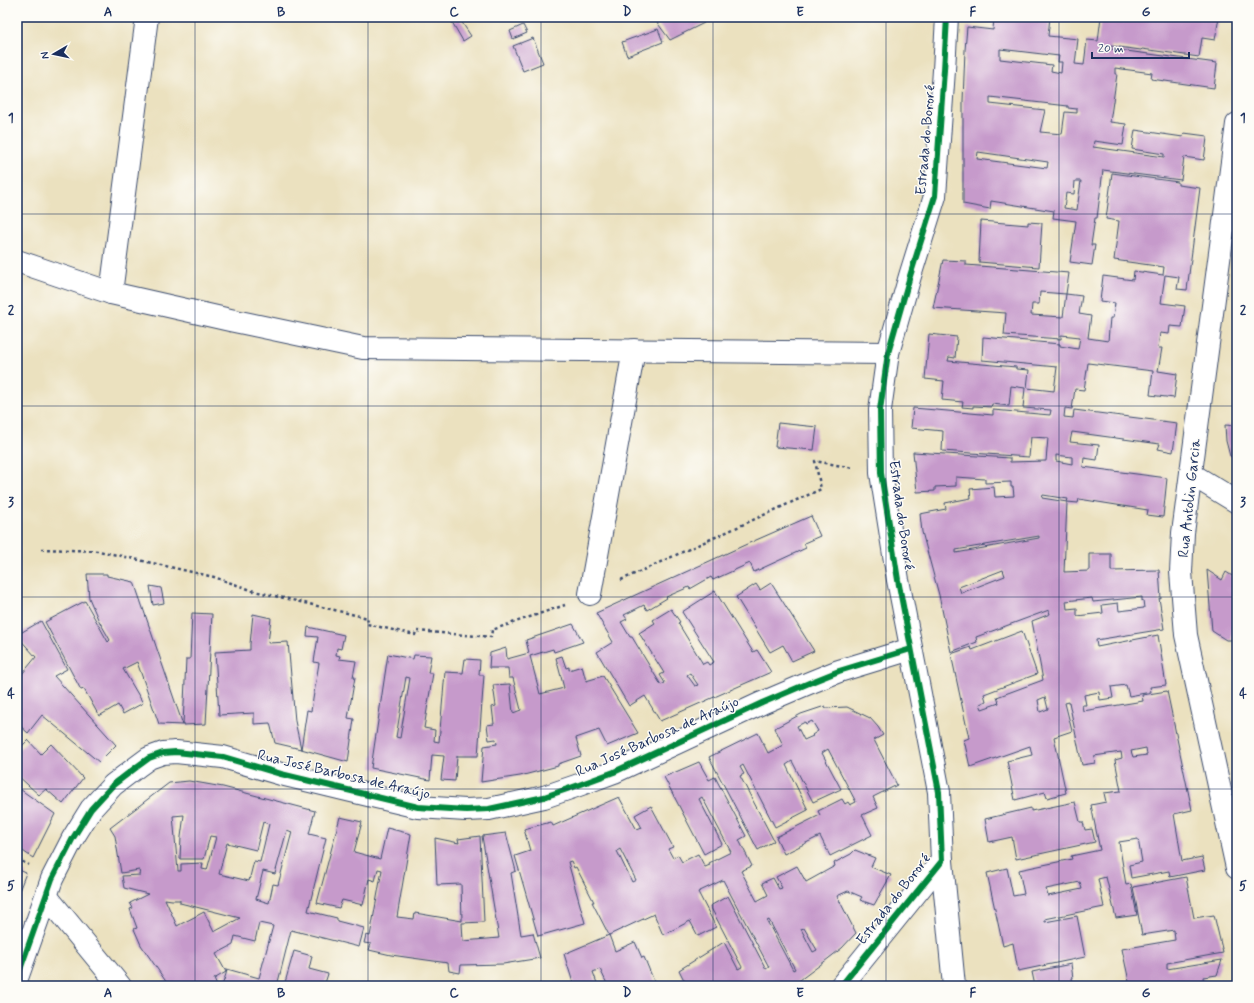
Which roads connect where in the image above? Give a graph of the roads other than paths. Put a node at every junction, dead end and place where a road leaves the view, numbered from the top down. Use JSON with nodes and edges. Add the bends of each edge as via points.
{"nodes":[{"id":1,"x":147,"y":17,"type":"edge"},
{"id":2,"x":947,"y":17,"type":"edge"},
{"id":3,"x":1237,"y":124,"type":"edge"},
{"id":4,"x":17,"y":261,"type":"edge"},
{"id":5,"x":111,"y":293,"type":"junction"},
{"id":6,"x":634,"y":350,"type":"junction"},
{"id":7,"x":888,"y":353,"type":"junction"},
{"id":8,"x":1191,"y":474,"type":"junction"},
{"id":9,"x":1237,"y":502,"type":"edge"},
{"id":10,"x":590,"y":594,"type":"road end"},
{"id":11,"x":911,"y":649,"type":"junction"},
{"id":12,"x":942,"y":861,"type":"junction"},
{"id":13,"x":1237,"y":868,"type":"edge"},
{"id":14,"x":46,"y":897,"type":"junction"},
{"id":15,"x":17,"y":978,"type":"edge"},
{"id":16,"x":120,"y":986,"type":"edge"},
{"id":17,"x":841,"y":986,"type":"edge"},
{"id":18,"x":954,"y":986,"type":"edge"}],
"edges":[{"from":1,"to":5,"type":"street"},
{"from":2,"to":7,"type":"street","name":"Estrada do Bororé","via":[[935,196]]},
{"from":3,"to":8,"type":"street","name":"Rua Antolin Garcia"},
{"from":4,"to":5,"type":"street"},
{"from":5,"to":6,"type":"street","via":[[363,348]]},
{"from":6,"to":7,"type":"street"},
{"from":6,"to":10,"type":"street"},
{"from":7,"to":11,"type":"street","name":"Estrada do Bororé","via":[[880,410],[881,473]]},
{"from":8,"to":9,"type":"street"},
{"from":8,"to":13,"type":"street","name":"Rua Antolin Garcia","via":[[1181,572],[1186,635]]},
{"from":11,"to":12,"type":"street","name":"Estrada do Bororé","via":[[939,792]]},
{"from":11,"to":14,"type":"street","name":"Rua José Barbosa de Araújo","via":[[809,683],[614,772],[544,797],[488,809],[418,807],[281,774],[223,757],[163,753],[149,758],[113,785],[91,809],[61,861]]},
{"from":12,"to":17,"type":"street","name":"Estrada do Bororé"},
{"from":12,"to":18,"type":"street"},
{"from":14,"to":15,"type":"street","name":"Rua José Barbosa de Araújo"},
{"from":14,"to":16,"type":"street"}]}
